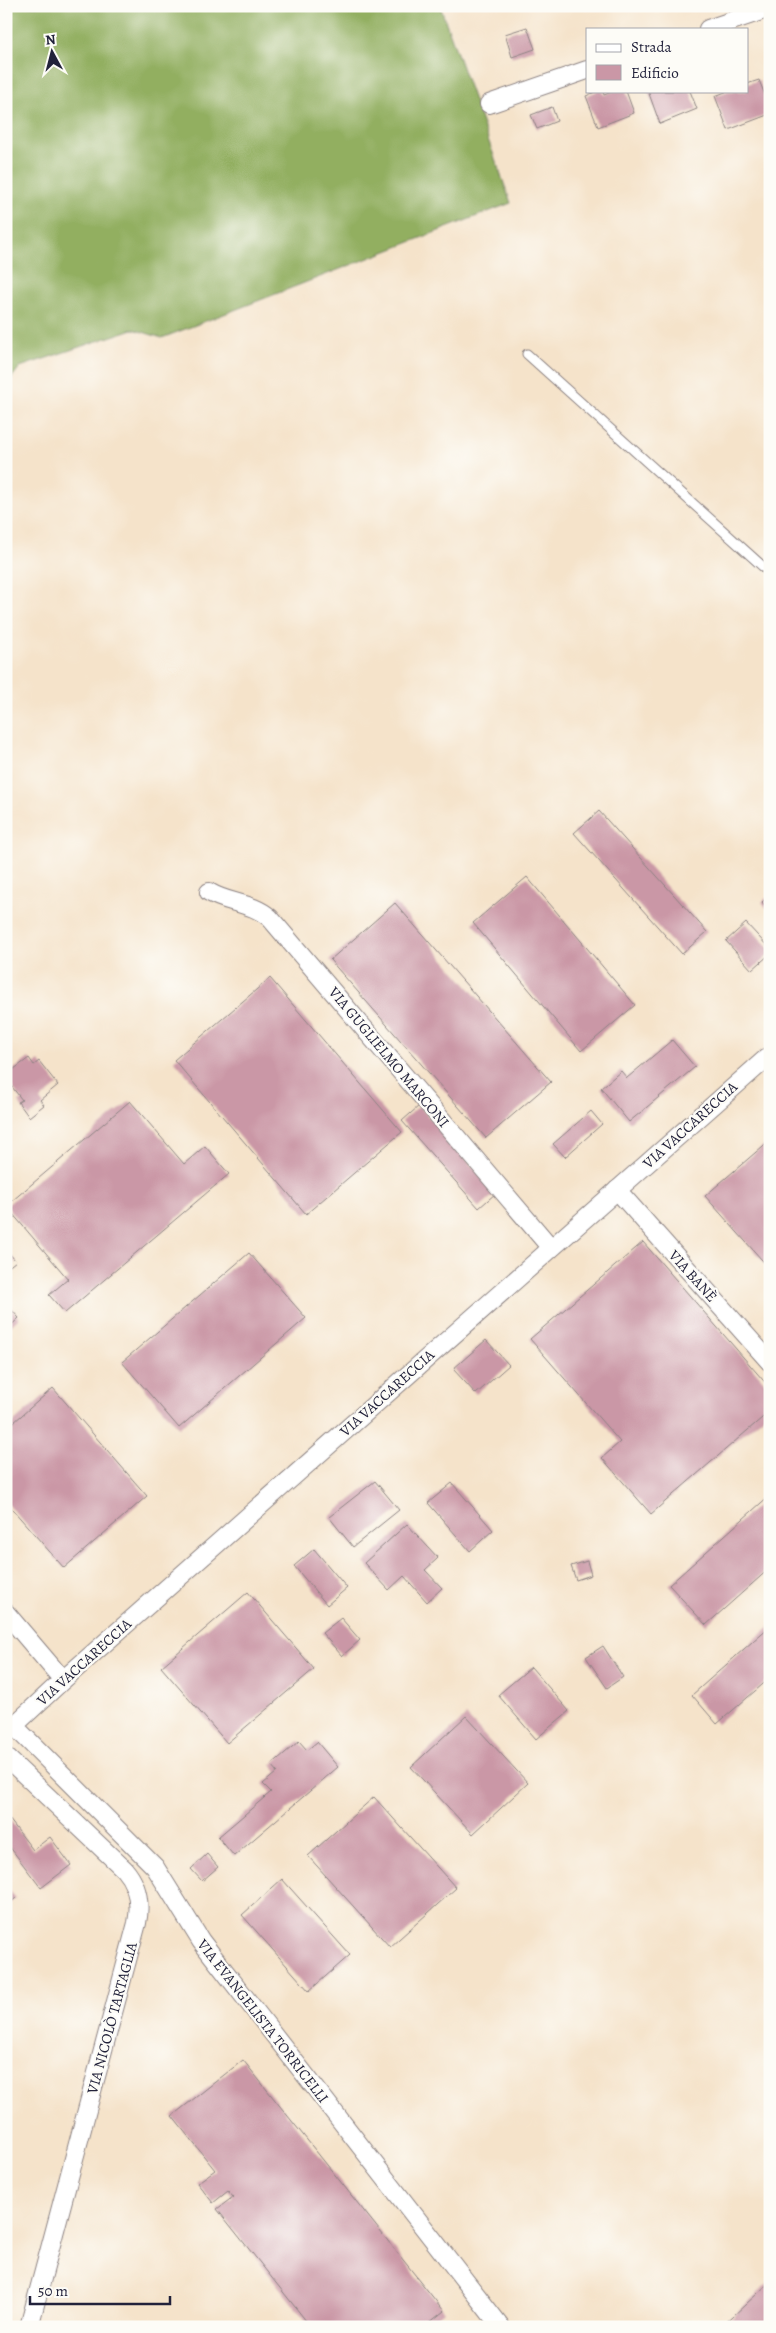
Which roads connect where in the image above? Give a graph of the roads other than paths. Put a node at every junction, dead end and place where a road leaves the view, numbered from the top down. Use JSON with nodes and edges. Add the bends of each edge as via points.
{"nodes":[{"id":1,"x":770,"y":8,"type":"edge"},
{"id":2,"x":711,"y":28,"type":"edge"},
{"id":3,"x":586,"y":70,"type":"edge"},
{"id":4,"x":489,"y":104,"type":"dead end"},
{"id":5,"x":527,"y":354,"type":"dead end"},
{"id":6,"x":770,"y":573,"type":"edge"},
{"id":7,"x":209,"y":892,"type":"dead end"},
{"id":8,"x":768,"y":1060,"type":"edge"},
{"id":9,"x":617,"y":1190,"type":"junction"},
{"id":10,"x":551,"y":1248,"type":"junction"},
{"id":11,"x":770,"y":1362,"type":"edge"},
{"id":12,"x":6,"y":1613,"type":"edge"},
{"id":13,"x":64,"y":1680,"type":"junction"},
{"id":14,"x":10,"y":1730,"type":"edge"},
{"id":15,"x":6,"y":1757,"type":"edge"},
{"id":16,"x":35,"y":2323,"type":"edge"},
{"id":17,"x":501,"y":2327,"type":"edge"}],
"edges":[{"from":1,"to":2,"type":"street"},
{"from":3,"to":4,"type":"street"},
{"from":5,"to":6,"type":"lane"},
{"from":7,"to":10,"type":"street","name":"VIA GUGLIELMO MARCONI","via":[[252,906],[270,918]]},
{"from":8,"to":9,"type":"street","name":"VIA VACCARECCIA"},
{"from":9,"to":10,"type":"street","name":"VIA VACCARECCIA"},
{"from":9,"to":11,"type":"street","name":"VIA BANÈ"},
{"from":10,"to":13,"type":"street","name":"VIA VACCARECCIA"},
{"from":12,"to":13,"type":"street"},
{"from":13,"to":14,"type":"street","name":"VIA VACCARECCIA"},
{"from":14,"to":17,"type":"street","name":"VIA EVANGELISTA TORRICELLI","via":[[155,1867],[201,1942]]},
{"from":15,"to":16,"type":"street","name":"VIA NICOLÒ TARTAGLIA","via":[[124,1869],[134,1883],[139,1900],[137,1923]]}]}
